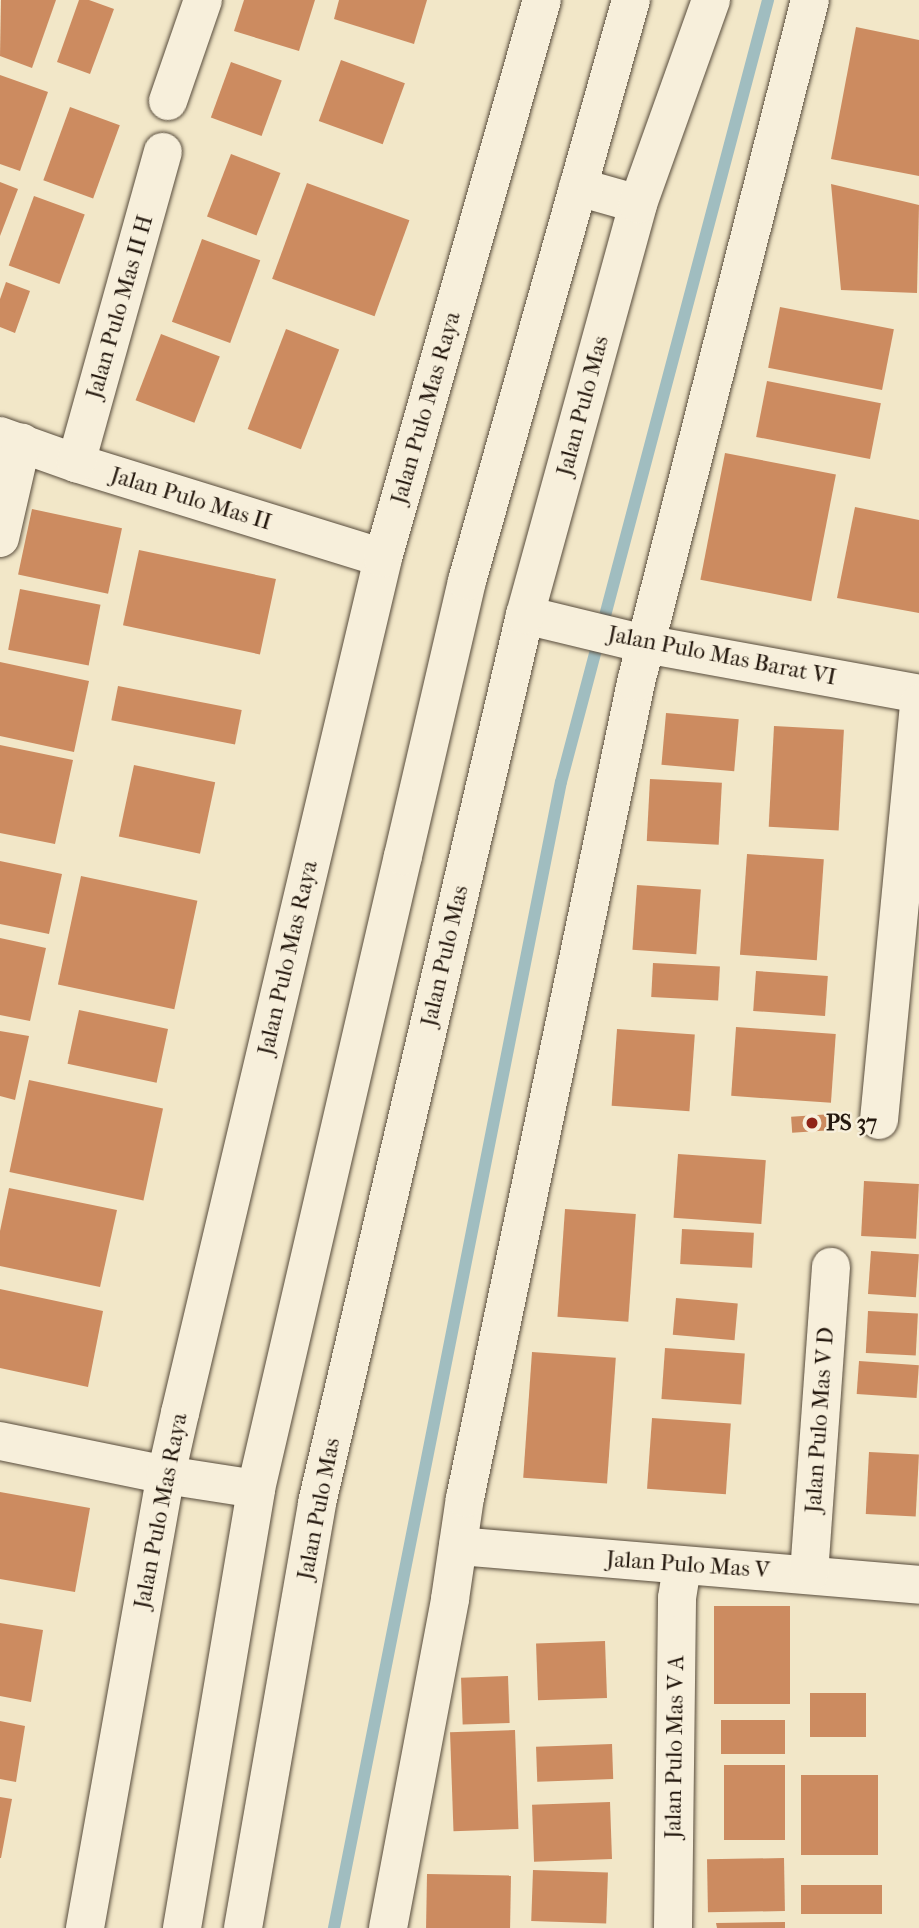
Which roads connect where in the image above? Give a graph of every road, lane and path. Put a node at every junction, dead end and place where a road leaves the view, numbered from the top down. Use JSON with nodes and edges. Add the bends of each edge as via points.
{"nodes":[{"id":1,"x":202,"y":0,"type":"edge"},
{"id":2,"x":542,"y":0,"type":"edge"},
{"id":3,"x":631,"y":0,"type":"edge"},
{"id":4,"x":711,"y":0,"type":"edge"},
{"id":5,"x":810,"y":0,"type":"edge"},
{"id":6,"x":168,"y":101,"type":"dead end"},
{"id":7,"x":163,"y":152,"type":"dead end"},
{"id":8,"x":578,"y":187,"type":"junction"},
{"id":9,"x":638,"y":204,"type":"junction"},
{"id":10,"x":11,"y":439,"type":"edge"},
{"id":11,"x":76,"y":463,"type":"junction"},
{"id":12,"x":0,"y":538,"type":"edge"},
{"id":13,"x":383,"y":558,"type":"junction"},
{"id":14,"x":537,"y":617,"type":"junction"},
{"id":15,"x":632,"y":640,"type":"junction"},
{"id":16,"x":919,"y":694,"type":"edge"},
{"id":17,"x":919,"y":704,"type":"edge"},
{"id":18,"x":879,"y":1120,"type":"dead end"},
{"id":19,"x":831,"y":1267,"type":"dead end"},
{"id":20,"x":0,"y":1441,"type":"edge"},
{"id":21,"x":172,"y":1476,"type":"junction"},
{"id":22,"x":249,"y":1488,"type":"junction"},
{"id":23,"x":458,"y":1546,"type":"junction"},
{"id":24,"x":682,"y":1566,"type":"junction"},
{"id":25,"x":809,"y":1574,"type":"junction"},
{"id":26,"x":919,"y":1585,"type":"edge"},
{"id":27,"x":85,"y":1928,"type":"edge"},
{"id":28,"x":182,"y":1928,"type":"edge"},
{"id":29,"x":243,"y":1928,"type":"edge"},
{"id":30,"x":388,"y":1928,"type":"edge"},
{"id":31,"x":673,"y":1928,"type":"edge"}],
"edges":[{"from":1,"to":6,"type":"street"},
{"from":2,"to":13,"type":"street","name":"Jalan Pulo Mas Raya"},
{"from":3,"to":8,"type":"street"},
{"from":4,"to":9,"type":"street","name":"Jalan Pulo Mas"},
{"from":5,"to":15,"type":"street"},
{"from":7,"to":11,"type":"street","name":"Jalan Pulo Mas II H"},
{"from":8,"to":9,"type":"street"},
{"from":8,"to":22,"type":"street","via":[[467,581]]},
{"from":9,"to":14,"type":"street","name":"Jalan Pulo Mas"},
{"from":10,"to":11,"type":"street","name":"Jalan Pulo Mas II"},
{"from":10,"to":12,"type":"street"},
{"from":11,"to":13,"type":"street","name":"Jalan Pulo Mas II"},
{"from":13,"to":21,"type":"street","name":"Jalan Pulo Mas Raya"},
{"from":14,"to":15,"type":"street","name":"Jalan Pulo Mas Barat VI"},
{"from":14,"to":29,"type":"street","name":"Jalan Pulo Mas","via":[[317,1503]]},
{"from":15,"to":16,"type":"street","name":"Jalan Pulo Mas Barat VI"},
{"from":15,"to":23,"type":"street"},
{"from":17,"to":18,"type":"street"},
{"from":19,"to":25,"type":"street","name":"Jalan Pulo Mas V D"},
{"from":20,"to":21,"type":"street"},
{"from":21,"to":22,"type":"street"},
{"from":21,"to":27,"type":"street","name":"Jalan Pulo Mas Raya"},
{"from":22,"to":28,"type":"street"},
{"from":23,"to":24,"type":"street","name":"Jalan Pulo Mas V"},
{"from":23,"to":30,"type":"street"},
{"from":24,"to":25,"type":"street","name":"Jalan Pulo Mas V"},
{"from":24,"to":31,"type":"street","name":"Jalan Pulo Mas V A","via":[[677,1598]]},
{"from":25,"to":26,"type":"street","name":"Jalan Pulo Mas V"}]}
